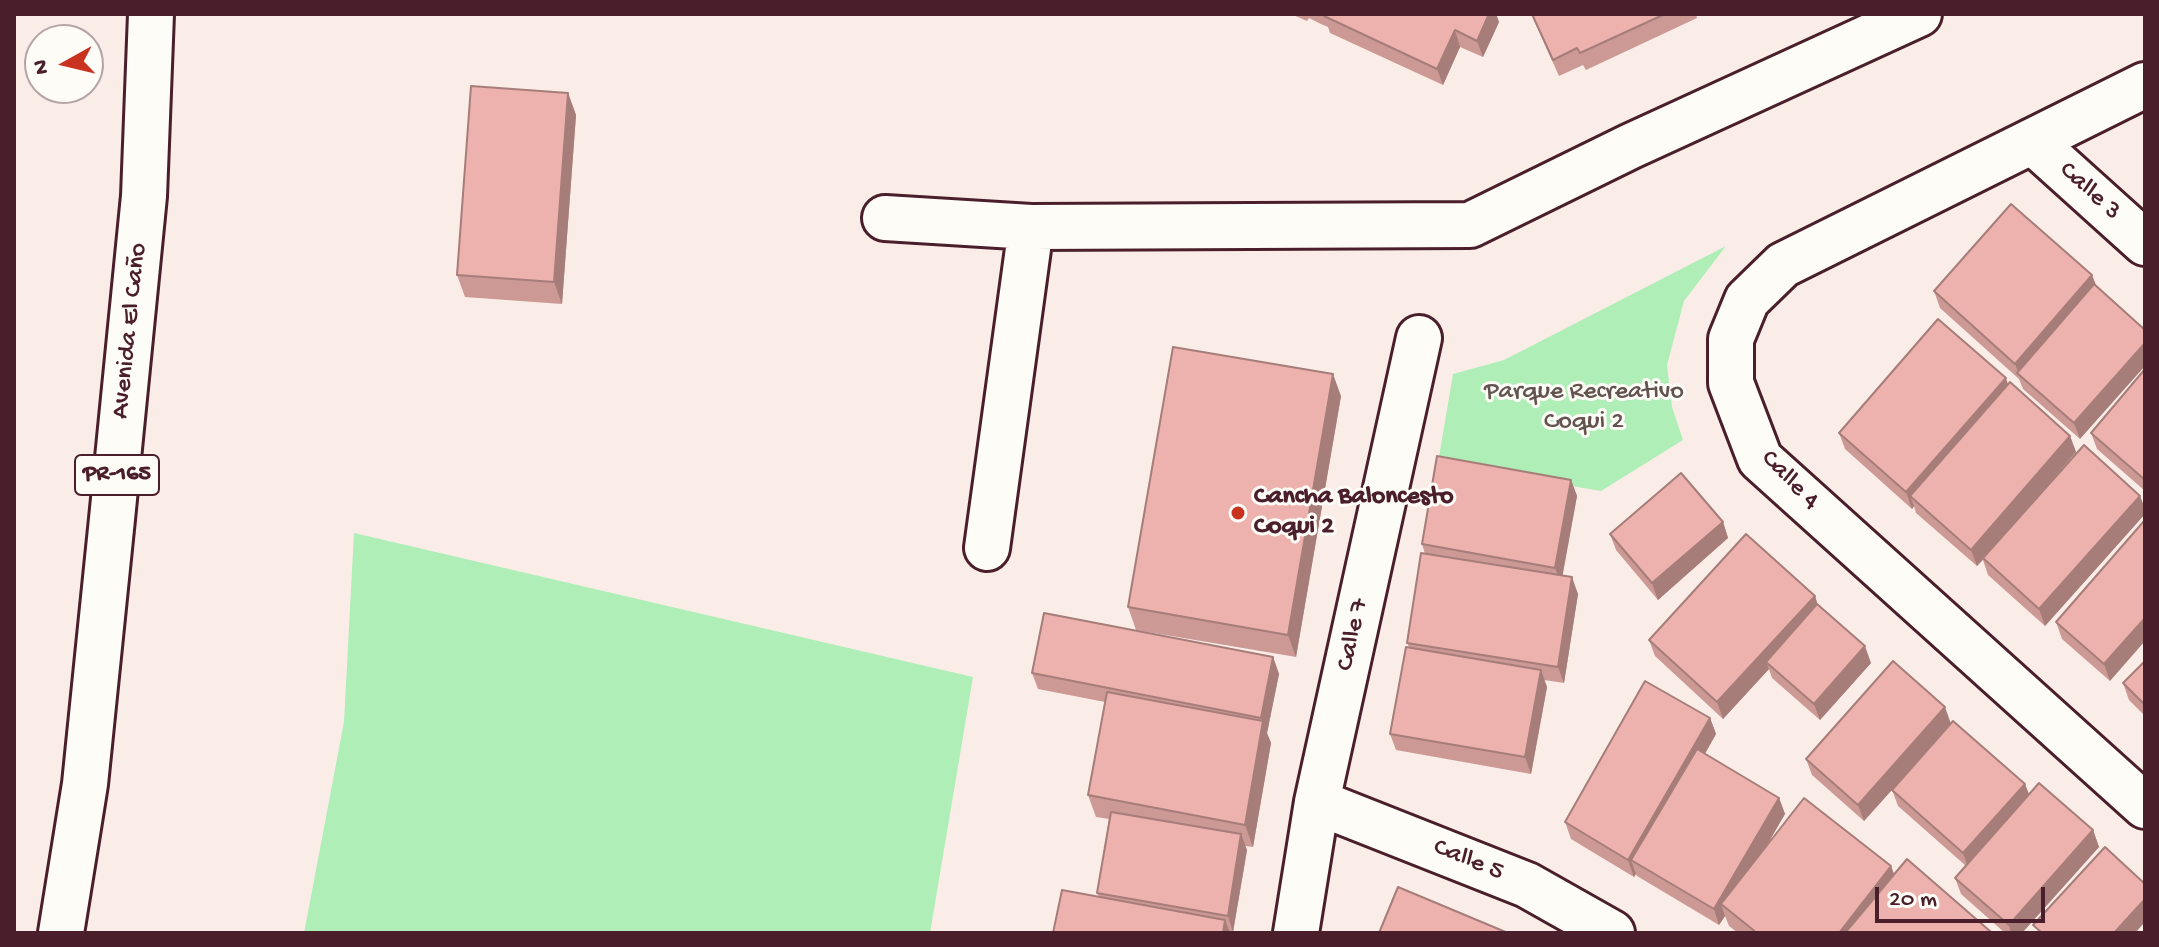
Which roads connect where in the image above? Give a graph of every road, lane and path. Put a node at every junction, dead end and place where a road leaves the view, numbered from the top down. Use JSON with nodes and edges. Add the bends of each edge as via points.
{"nodes":[{"id":1,"x":151,"y":14,"type":"edge"},
{"id":2,"x":1919,"y":14,"type":"edge"},
{"id":3,"x":2145,"y":85,"type":"edge"},
{"id":4,"x":2033,"y":142,"type":"junction"},
{"id":5,"x":885,"y":218,"type":"dead end"},
{"id":6,"x":1031,"y":227,"type":"junction"},
{"id":7,"x":2145,"y":243,"type":"edge"},
{"id":8,"x":1419,"y":338,"type":"dead end"},
{"id":9,"x":987,"y":548,"type":"dead end"},
{"id":10,"x":1317,"y":802,"type":"junction"},
{"id":11,"x":2145,"y":806,"type":"edge"},
{"id":12,"x":61,"y":933,"type":"edge"},
{"id":13,"x":1296,"y":933,"type":"edge"},
{"id":14,"x":1612,"y":933,"type":"edge"}],
"edges":[{"from":1,"to":12,"type":"main road","name":"Avenida El Caño","number":"PR-165","via":[[144,196],[114,504],[85,784]]},
{"from":2,"to":6,"type":"main road","via":[[1470,225]]},
{"from":3,"to":4,"type":"main road","name":"Calle 4"},
{"from":4,"to":7,"type":"main road","name":"Calle 3"},
{"from":4,"to":11,"type":"main road","name":"Calle 4","via":[[1783,265],[1747,300],[1731,339],[1731,383],[1760,459]]},
{"from":5,"to":6,"type":"main road"},
{"from":6,"to":9,"type":"main road"},
{"from":8,"to":10,"type":"main road","name":"Calle 7"},
{"from":10,"to":13,"type":"main road","name":"Calle 7"},
{"from":10,"to":14,"type":"main road","name":"Calle 5","via":[[1527,885]]}]}
